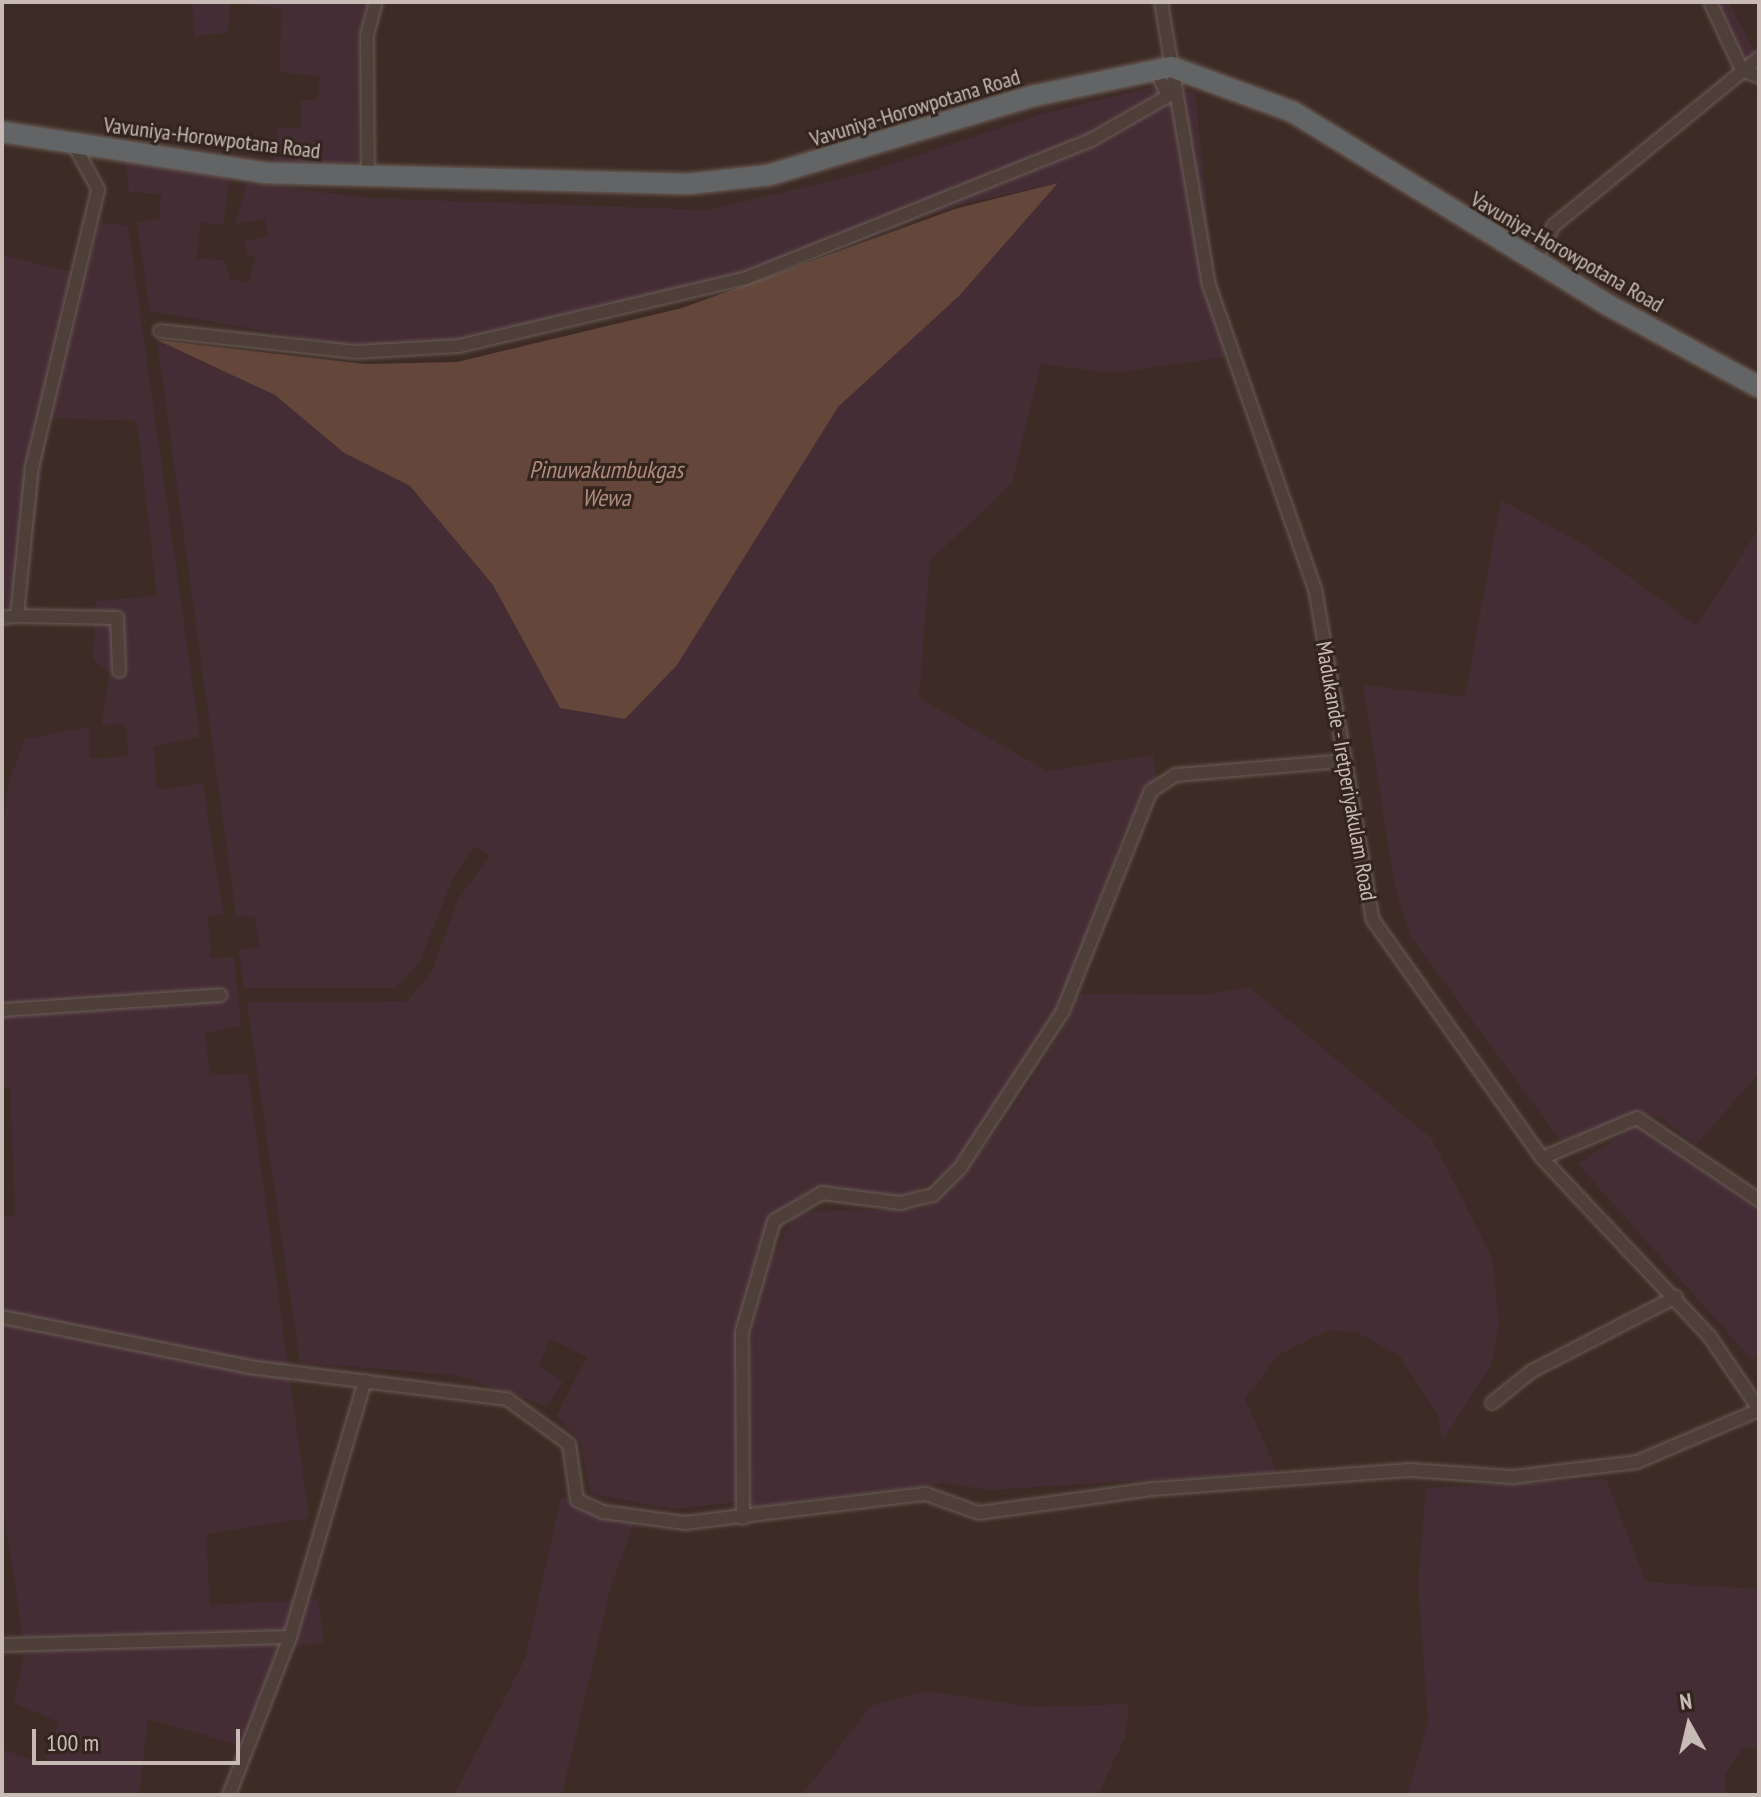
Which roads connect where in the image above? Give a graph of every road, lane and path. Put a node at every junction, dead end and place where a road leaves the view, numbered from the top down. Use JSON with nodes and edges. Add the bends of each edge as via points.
{"nodes":[{"id":1,"x":376,"y":2,"type":"edge"},
{"id":2,"x":1161,"y":2,"type":"edge"},
{"id":3,"x":1710,"y":2,"type":"edge"},
{"id":4,"x":1759,"y":58,"type":"edge"},
{"id":5,"x":1163,"y":67,"type":"junction"},
{"id":6,"x":1742,"y":70,"type":"junction"},
{"id":7,"x":1759,"y":77,"type":"edge"},
{"id":8,"x":2,"y":132,"type":"edge"},
{"id":9,"x":74,"y":145,"type":"junction"},
{"id":10,"x":368,"y":177,"type":"junction"},
{"id":11,"x":1534,"y":261,"type":"junction"},
{"id":12,"x":160,"y":331,"type":"dead end"},
{"id":13,"x":1759,"y":387,"type":"edge"},
{"id":14,"x":17,"y":616,"type":"junction"},
{"id":15,"x":2,"y":618,"type":"edge"},
{"id":16,"x":119,"y":671,"type":"dead end"},
{"id":17,"x":1341,"y":761,"type":"junction"},
{"id":18,"x":220,"y":995,"type":"dead end"},
{"id":19,"x":2,"y":1010,"type":"edge"},
{"id":20,"x":1542,"y":1158,"type":"junction"},
{"id":21,"x":1759,"y":1200,"type":"edge"},
{"id":22,"x":1676,"y":1297,"type":"junction"},
{"id":23,"x":2,"y":1317,"type":"edge"},
{"id":24,"x":365,"y":1381,"type":"junction"},
{"id":25,"x":1492,"y":1403,"type":"dead end"},
{"id":26,"x":1759,"y":1409,"type":"edge"},
{"id":27,"x":743,"y":1518,"type":"junction"},
{"id":28,"x":290,"y":1637,"type":"junction"},
{"id":29,"x":2,"y":1645,"type":"edge"},
{"id":30,"x":229,"y":1795,"type":"edge"}],
"edges":[{"from":1,"to":10,"type":"street","via":[[367,35]]},
{"from":2,"to":5,"type":"street"},
{"from":3,"to":6,"type":"street"},
{"from":4,"to":6,"type":"street"},
{"from":5,"to":10,"type":"highway","name":"Vavuniya-Horowpotana Road","via":[[769,175],[688,184]]},
{"from":5,"to":11,"type":"highway","name":"Vavuniya-Horowpotana Road","via":[[1293,112]]},
{"from":5,"to":12,"type":"street","via":[[1168,96],[1091,140],[746,278],[459,346],[356,352]]},
{"from":5,"to":17,"type":"street","name":"Madukande - Iretperiyakulam Road","via":[[1209,285],[1315,589]]},
{"from":6,"to":7,"type":"street"},
{"from":6,"to":11,"type":"street","via":[[1554,225]]},
{"from":8,"to":9,"type":"highway","name":"Vavuniya-Horowpotana Road"},
{"from":9,"to":10,"type":"highway","name":"Vavuniya-Horowpotana Road","via":[[266,173]]},
{"from":9,"to":14,"type":"street","via":[[98,189],[32,467]]},
{"from":11,"to":13,"type":"highway","name":"Vavuniya-Horowpotana Road"},
{"from":14,"to":15,"type":"street"},
{"from":14,"to":16,"type":"street","via":[[117,618]]},
{"from":17,"to":20,"type":"street","name":"Madukande - Iretperiyakulam Road","via":[[1360,874],[1387,949]]},
{"from":17,"to":27,"type":"street","via":[[1176,775],[1151,791],[1062,1013],[960,1168],[933,1195],[900,1203],[822,1193],[774,1221],[742,1332]]},
{"from":18,"to":19,"type":"street"},
{"from":20,"to":21,"type":"street","via":[[1637,1118]]},
{"from":20,"to":22,"type":"street","name":"Madukande - Iretperiyakulam Road"},
{"from":22,"to":25,"type":"street","via":[[1532,1371]]},
{"from":22,"to":26,"type":"street","name":"Madukande - Iretperiyakulam Road"},
{"from":23,"to":24,"type":"street","via":[[249,1367]]},
{"from":24,"to":27,"type":"street","via":[[507,1399],[569,1444],[577,1500],[603,1512],[685,1523]]},
{"from":24,"to":28,"type":"street"},
{"from":26,"to":27,"type":"street","via":[[1637,1462],[1513,1477],[1409,1470],[1152,1489],[979,1513],[926,1494]]},
{"from":28,"to":29,"type":"street"},
{"from":28,"to":30,"type":"street"}]}
